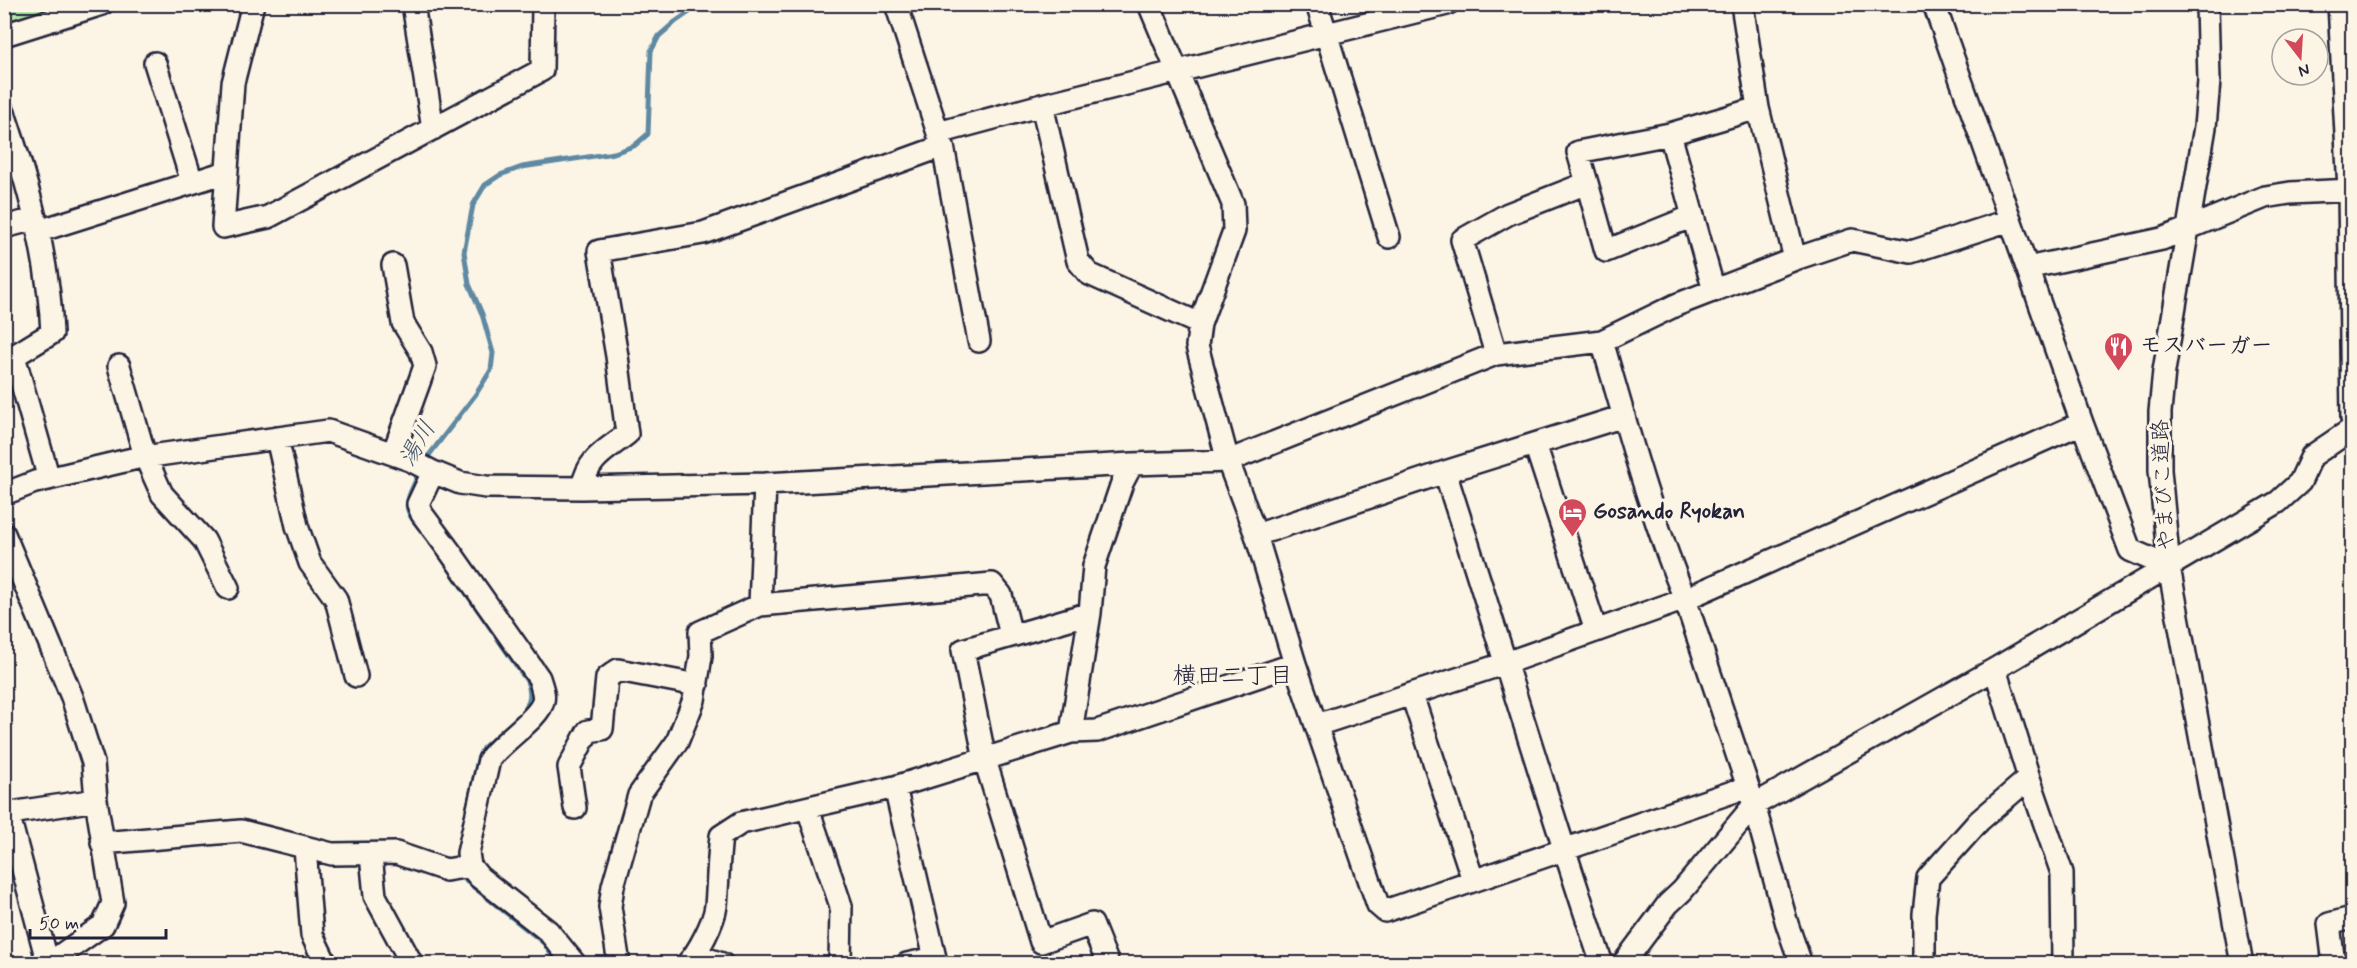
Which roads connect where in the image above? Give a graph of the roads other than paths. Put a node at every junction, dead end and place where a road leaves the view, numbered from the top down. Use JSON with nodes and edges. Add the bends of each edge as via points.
{"nodes":[{"id":1,"x":102,"y":4,"type":"edge"},
{"id":2,"x":253,"y":4,"type":"edge"},
{"id":3,"x":413,"y":4,"type":"edge"},
{"id":4,"x":543,"y":4,"type":"edge"},
{"id":5,"x":896,"y":4,"type":"edge"},
{"id":6,"x":1149,"y":4,"type":"edge"},
{"id":7,"x":1317,"y":4,"type":"edge"},
{"id":8,"x":1447,"y":4,"type":"edge"},
{"id":9,"x":1742,"y":4,"type":"edge"},
{"id":10,"x":1934,"y":4,"type":"edge"},
{"id":11,"x":2206,"y":4,"type":"edge"},
{"id":12,"x":2338,"y":4,"type":"edge"},
{"id":13,"x":4,"y":35,"type":"edge"},
{"id":14,"x":1326,"y":35,"type":"junction"},
{"id":15,"x":155,"y":63,"type":"dead end"},
{"id":16,"x":1177,"y":72,"type":"junction"},
{"id":17,"x":1042,"y":105,"type":"junction"},
{"id":18,"x":1758,"y":108,"type":"junction"},
{"id":19,"x":4,"y":113,"type":"edge"},
{"id":20,"x":433,"y":129,"type":"junction"},
{"id":21,"x":1670,"y":134,"type":"junction"},
{"id":22,"x":941,"y":139,"type":"junction"},
{"id":23,"x":226,"y":172,"type":"junction"},
{"id":24,"x":192,"y":182,"type":"junction"},
{"id":25,"x":1587,"y":183,"type":"junction"},
{"id":26,"x":2351,"y":190,"type":"edge"},
{"id":27,"x":1693,"y":216,"type":"junction"},
{"id":28,"x":2010,"y":220,"type":"junction"},
{"id":29,"x":37,"y":225,"type":"junction"},
{"id":30,"x":4,"y":227,"type":"edge"},
{"id":31,"x":2188,"y":229,"type":"junction"},
{"id":32,"x":1389,"y":237,"type":"dead end"},
{"id":33,"x":1795,"y":259,"type":"junction"},
{"id":34,"x":393,"y":265,"type":"dead end"},
{"id":35,"x":2027,"y":268,"type":"junction"},
{"id":36,"x":1714,"y":291,"type":"junction"},
{"id":37,"x":1200,"y":324,"type":"junction"},
{"id":38,"x":979,"y":341,"type":"dead end"},
{"id":39,"x":1602,"y":341,"type":"junction"},
{"id":40,"x":1496,"y":354,"type":"junction"},
{"id":41,"x":10,"y":359,"type":"edge"},
{"id":42,"x":119,"y":366,"type":"dead end"},
{"id":43,"x":1624,"y":416,"type":"junction"},
{"id":44,"x":2352,"y":419,"type":"edge"},
{"id":45,"x":2082,"y":423,"type":"junction"},
{"id":46,"x":2352,"y":429,"type":"edge"},
{"id":47,"x":277,"y":438,"type":"junction"},
{"id":48,"x":1534,"y":444,"type":"junction"},
{"id":49,"x":393,"y":454,"type":"junction"},
{"id":50,"x":145,"y":456,"type":"junction"},
{"id":51,"x":1228,"y":461,"type":"junction"},
{"id":52,"x":1132,"y":464,"type":"junction"},
{"id":53,"x":433,"y":472,"type":"junction"},
{"id":54,"x":1445,"y":472,"type":"junction"},
{"id":55,"x":49,"y":479,"type":"junction"},
{"id":56,"x":765,"y":484,"type":"junction"},
{"id":57,"x":582,"y":488,"type":"junction"},
{"id":58,"x":4,"y":494,"type":"edge"},
{"id":59,"x":4,"y":534,"type":"edge"},
{"id":60,"x":1256,"y":535,"type":"junction"},
{"id":61,"x":2169,"y":567,"type":"junction"},
{"id":62,"x":228,"y":588,"type":"dead end"},
{"id":63,"x":1685,"y":599,"type":"junction"},
{"id":64,"x":760,"y":605,"type":"junction"},
{"id":65,"x":1090,"y":613,"type":"junction"},
{"id":66,"x":1596,"y":631,"type":"junction"},
{"id":67,"x":1011,"y":635,"type":"junction"},
{"id":68,"x":1506,"y":663,"type":"junction"},
{"id":69,"x":1295,"y":664,"type":"junction"},
{"id":70,"x":1995,"y":669,"type":"junction"},
{"id":71,"x":356,"y":676,"type":"dead end"},
{"id":72,"x":697,"y":685,"type":"junction"},
{"id":73,"x":1412,"y":695,"type":"junction"},
{"id":74,"x":1317,"y":725,"type":"junction"},
{"id":75,"x":1071,"y":732,"type":"junction"},
{"id":76,"x":985,"y":760,"type":"junction"},
{"id":77,"x":2029,"y":778,"type":"junction"},
{"id":78,"x":895,"y":787,"type":"junction"},
{"id":79,"x":1750,"y":796,"type":"junction"},
{"id":80,"x":96,"y":800,"type":"junction"},
{"id":81,"x":575,"y":808,"type":"dead end"},
{"id":82,"x":808,"y":809,"type":"junction"},
{"id":83,"x":6,"y":813,"type":"edge"},
{"id":84,"x":102,"y":843,"type":"junction"},
{"id":85,"x":305,"y":848,"type":"junction"},
{"id":86,"x":1564,"y":851,"type":"junction"},
{"id":87,"x":371,"y":855,"type":"junction"},
{"id":88,"x":470,"y":866,"type":"junction"},
{"id":89,"x":1473,"y":880,"type":"junction"},
{"id":90,"x":2352,"y":918,"type":"edge"},
{"id":91,"x":691,"y":959,"type":"edge"},
{"id":92,"x":48,"y":963,"type":"edge"},
{"id":93,"x":326,"y":963,"type":"edge"},
{"id":94,"x":412,"y":963,"type":"edge"},
{"id":95,"x":575,"y":963,"type":"edge"},
{"id":96,"x":619,"y":963,"type":"edge"},
{"id":97,"x":722,"y":963,"type":"edge"},
{"id":98,"x":840,"y":963,"type":"edge"},
{"id":99,"x":907,"y":963,"type":"edge"},
{"id":100,"x":1108,"y":963,"type":"edge"},
{"id":101,"x":1602,"y":963,"type":"edge"},
{"id":102,"x":1623,"y":963,"type":"edge"},
{"id":103,"x":1801,"y":963,"type":"edge"},
{"id":104,"x":1924,"y":963,"type":"edge"},
{"id":105,"x":2063,"y":963,"type":"edge"},
{"id":106,"x":2242,"y":963,"type":"edge"},
{"id":107,"x":2334,"y":963,"type":"edge"}],
"edges":[{"from":1,"to":13,"type":"street"},
{"from":2,"to":23,"type":"street","via":[[233,83]]},
{"from":3,"to":20,"type":"street"},
{"from":4,"to":20,"type":"street","via":[[542,70]]},
{"from":5,"to":22,"type":"street"},
{"from":6,"to":16,"type":"street"},
{"from":7,"to":14,"type":"street"},
{"from":8,"to":14,"type":"street"},
{"from":9,"to":18,"type":"street"},
{"from":10,"to":28,"type":"street"},
{"from":11,"to":31,"type":"street","name":"やまびこ道路","via":[[2209,81]]},
{"from":12,"to":26,"type":"street"},
{"from":14,"to":16,"type":"street"},
{"from":14,"to":32,"type":"street"},
{"from":15,"to":24,"type":"street"},
{"from":16,"to":17,"type":"street"},
{"from":16,"to":37,"type":"street","via":[[1233,204],[1234,231]]},
{"from":17,"to":22,"type":"street"},
{"from":17,"to":37,"type":"street","via":[[1078,261],[1089,274]]},
{"from":18,"to":21,"type":"street"},
{"from":18,"to":33,"type":"street"},
{"from":19,"to":29,"type":"street"},
{"from":20,"to":23,"type":"street","via":[[268,217],[223,227]]},
{"from":21,"to":25,"type":"street","via":[[1578,152]]},
{"from":21,"to":27,"type":"street"},
{"from":22,"to":38,"type":"street"},
{"from":22,"to":57,"type":"street","via":[[703,233],[599,251],[627,434],[585,470]]},
{"from":23,"to":24,"type":"street"},
{"from":24,"to":29,"type":"street"},
{"from":25,"to":27,"type":"street","via":[[1606,251]]},
{"from":25,"to":40,"type":"street","via":[[1508,214],[1462,240]]},
{"from":26,"to":31,"type":"street","via":[[2265,197]]},
{"from":26,"to":44,"type":"street"},
{"from":27,"to":36,"type":"street"},
{"from":28,"to":33,"type":"street","via":[[1911,252],[1852,240]]},
{"from":28,"to":35,"type":"street"},
{"from":29,"to":30,"type":"street"},
{"from":29,"to":41,"type":"street","via":[[51,300],[52,333]]},
{"from":31,"to":35,"type":"street","via":[[2162,239]]},
{"from":31,"to":61,"type":"street","name":"やまびこ道路","via":[[2160,412],[2160,470]]},
{"from":33,"to":36,"type":"street"},
{"from":34,"to":49,"type":"street","via":[[403,323],[425,366]]},
{"from":35,"to":45,"type":"street"},
{"from":36,"to":39,"type":"street"},
{"from":37,"to":51,"type":"street","via":[[1197,346]]},
{"from":39,"to":40,"type":"street"},
{"from":39,"to":43,"type":"street"},
{"from":40,"to":51,"type":"street"},
{"from":41,"to":55,"type":"street"},
{"from":42,"to":50,"type":"street"},
{"from":43,"to":48,"type":"street"},
{"from":43,"to":63,"type":"street"},
{"from":45,"to":61,"type":"street","via":[[2130,550]]},
{"from":45,"to":63,"type":"street"},
{"from":46,"to":61,"type":"street","via":[[2312,456],[2300,482],[2278,502]]},
{"from":47,"to":49,"type":"street","via":[[328,431]]},
{"from":47,"to":50,"type":"street"},
{"from":47,"to":71,"type":"street","via":[[297,526],[310,563],[336,599]]},
{"from":48,"to":54,"type":"street"},
{"from":48,"to":66,"type":"street"},
{"from":49,"to":53,"type":"street"},
{"from":50,"to":55,"type":"street"},
{"from":50,"to":62,"type":"street","via":[[162,494],[204,540]]},
{"from":51,"to":52,"type":"street"},
{"from":51,"to":60,"type":"street"},
{"from":52,"to":56,"type":"street"},
{"from":52,"to":65,"type":"street","via":[[1094,566]]},
{"from":53,"to":57,"type":"street","via":[[460,483],[486,487]]},
{"from":53,"to":88,"type":"street","via":[[418,504],[422,514],[539,678],[543,690],[543,702],[536,713],[489,760],[468,853]]},
{"from":54,"to":60,"type":"street"},
{"from":54,"to":68,"type":"street"},
{"from":55,"to":58,"type":"street"},
{"from":56,"to":57,"type":"street"},
{"from":56,"to":64,"type":"street"},
{"from":59,"to":80,"type":"street","via":[[72,697],[93,763]]},
{"from":60,"to":69,"type":"street"},
{"from":61,"to":70,"type":"street"},
{"from":61,"to":106,"type":"street","name":"やまびこ道路"},
{"from":63,"to":66,"type":"street"},
{"from":63,"to":79,"type":"street"},
{"from":64,"to":67,"type":"street","via":[[992,584],[1001,595]]},
{"from":64,"to":72,"type":"street","via":[[700,632]]},
{"from":65,"to":67,"type":"street"},
{"from":65,"to":75,"type":"street"},
{"from":66,"to":68,"type":"street"},
{"from":67,"to":76,"type":"street","via":[[963,650]]},
{"from":68,"to":73,"type":"street"},
{"from":68,"to":86,"type":"street"},
{"from":69,"to":74,"type":"street"},
{"from":69,"to":75,"type":"street","via":[[1097,731]]},
{"from":70,"to":77,"type":"street"},
{"from":70,"to":79,"type":"street"},
{"from":72,"to":81,"type":"street","via":[[618,670],[607,678],[602,729],[588,731],[570,767]]},
{"from":72,"to":96,"type":"street","via":[[676,742],[639,795],[613,886],[610,907]]},
{"from":73,"to":74,"type":"street"},
{"from":73,"to":89,"type":"street"},
{"from":74,"to":89,"type":"street","via":[[1378,905],[1385,911]]},
{"from":75,"to":76,"type":"street"},
{"from":76,"to":78,"type":"street"},
{"from":76,"to":100,"type":"street","via":[[1041,942],[1092,924]]},
{"from":77,"to":104,"type":"street","via":[[1979,821],[1928,878]]},
{"from":77,"to":105,"type":"street","via":[[2062,873]]},
{"from":78,"to":82,"type":"street"},
{"from":78,"to":99,"type":"street","via":[[935,958]]},
{"from":79,"to":86,"type":"street"},
{"from":79,"to":102,"type":"street","via":[[1682,891]]},
{"from":79,"to":103,"type":"street"},
{"from":80,"to":83,"type":"street"},
{"from":80,"to":84,"type":"street"},
{"from":82,"to":91,"type":"street","via":[[741,823],[721,836],[716,909]]},
{"from":82,"to":98,"type":"street","via":[[841,906]]},
{"from":83,"to":92,"type":"street"},
{"from":84,"to":85,"type":"street","via":[[241,831]]},
{"from":84,"to":92,"type":"street","via":[[113,903],[103,925]]},
{"from":85,"to":87,"type":"street","via":[[332,854]]},
{"from":85,"to":93,"type":"street","via":[[312,935]]},
{"from":86,"to":89,"type":"street"},
{"from":86,"to":101,"type":"street"},
{"from":87,"to":88,"type":"street","via":[[396,853],[446,870]]},
{"from":87,"to":94,"type":"street","via":[[375,896]]},
{"from":88,"to":95,"type":"street","via":[[548,931]]},
{"from":90,"to":107,"type":"street","via":[[2329,924]]},
{"from":91,"to":97,"type":"street"}]}
